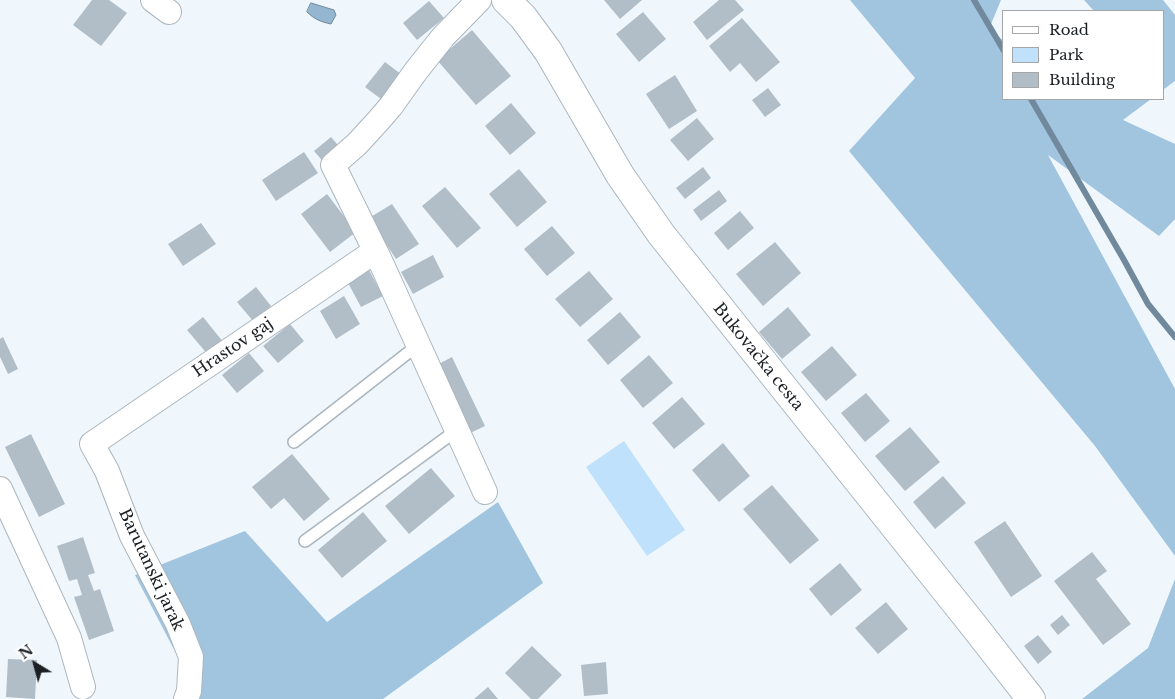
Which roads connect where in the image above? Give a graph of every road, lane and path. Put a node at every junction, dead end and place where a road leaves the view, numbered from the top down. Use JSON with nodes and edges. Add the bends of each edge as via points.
{"nodes":[{"id":1,"x":478,"y":0,"type":"edge"},
{"id":2,"x":506,"y":0,"type":"edge"},
{"id":3,"x":375,"y":252,"type":"junction"},
{"id":4,"x":418,"y":345,"type":"junction"},
{"id":5,"x":457,"y":430,"type":"junction"},
{"id":6,"x":294,"y":442,"type":"dead end"},
{"id":7,"x":92,"y":444,"type":"joint"},
{"id":8,"x":0,"y":489,"type":"edge"},
{"id":9,"x":486,"y":492,"type":"dead end"},
{"id":10,"x":305,"y":541,"type":"dead end"},
{"id":11,"x":83,"y":687,"type":"dead end"},
{"id":12,"x":186,"y":699,"type":"edge"},
{"id":13,"x":1031,"y":699,"type":"edge"}],
"edges":[{"from":1,"to":3,"type":"street","via":[[443,37],[392,106],[357,144],[332,165]]},
{"from":2,"to":13,"type":"main road","name":"Bukovačka cesta","via":[[524,17],[548,51],[620,175],[661,234]]},
{"from":3,"to":4,"type":"street"},
{"from":3,"to":7,"type":"street","name":"Hrastov gaj"},
{"from":4,"to":5,"type":"street"},
{"from":4,"to":6,"type":"lane"},
{"from":5,"to":9,"type":"street"},
{"from":5,"to":10,"type":"lane"},
{"from":7,"to":12,"type":"street","name":"Barutanski jarak","via":[[107,471],[132,536],[178,624],[191,657],[190,690]]},
{"from":8,"to":11,"type":"street","via":[[69,638]]}]}
